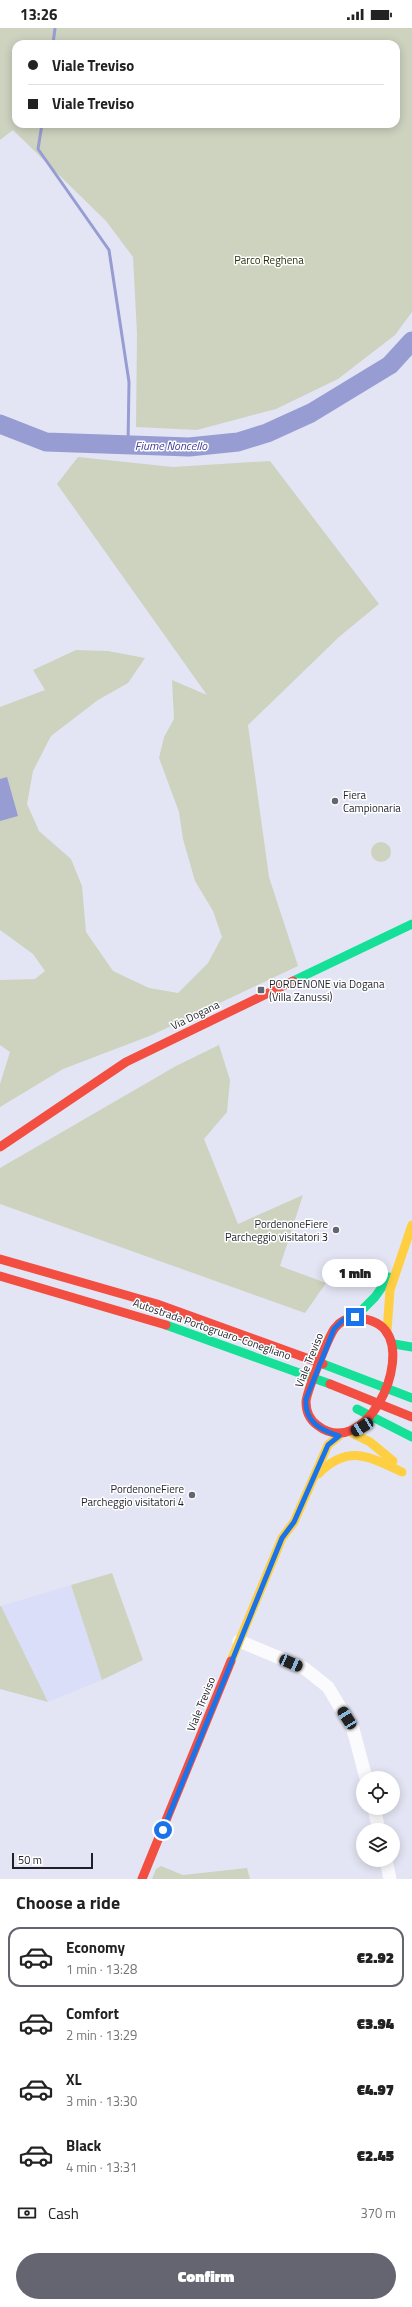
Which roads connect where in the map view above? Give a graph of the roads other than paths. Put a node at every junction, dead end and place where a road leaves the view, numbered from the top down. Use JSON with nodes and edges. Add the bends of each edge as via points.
{"nodes":[{"id":1,"x":412,"y":924,"type":"edge"},
{"id":2,"x":0,"y":1148,"type":"edge"},
{"id":3,"x":412,"y":1226,"type":"edge"},
{"id":4,"x":0,"y":1259,"type":"edge"},
{"id":5,"x":395,"y":1268,"type":"junction"},
{"id":6,"x":0,"y":1276,"type":"edge"},
{"id":7,"x":355,"y":1317,"type":"junction"},
{"id":8,"x":387,"y":1331,"type":"junction"},
{"id":9,"x":394,"y":1344,"type":"junction"},
{"id":10,"x":288,"y":1346,"type":"junction"},
{"id":11,"x":412,"y":1347,"type":"edge"},
{"id":12,"x":333,"y":1357,"type":"dead end"},
{"id":13,"x":280,"y":1370,"type":"junction"},
{"id":14,"x":383,"y":1374,"type":"dead end"},
{"id":15,"x":398,"y":1380,"type":"dead end"},
{"id":16,"x":322,"y":1393,"type":"dead end"},
{"id":17,"x":412,"y":1398,"type":"edge"},
{"id":18,"x":351,"y":1406,"type":"dead end"},
{"id":19,"x":409,"y":1416,"type":"edge"},
{"id":20,"x":313,"y":1423,"type":"junction"},
{"id":21,"x":352,"y":1434,"type":"junction"},
{"id":22,"x":314,"y":1435,"type":"dead end"},
{"id":23,"x":339,"y":1436,"type":"junction"},
{"id":24,"x":412,"y":1437,"type":"edge"},
{"id":25,"x":402,"y":1472,"type":"junction"},
{"id":26,"x":412,"y":1476,"type":"edge"},
{"id":27,"x":312,"y":1481,"type":"junction"},
{"id":28,"x":288,"y":1512,"type":"dead end"},
{"id":29,"x":282,"y":1538,"type":"junction"},
{"id":30,"x":239,"y":1641,"type":"junction"},
{"id":31,"x":364,"y":1771,"type":"edge"},
{"id":32,"x":387,"y":1867,"type":"edge"},
{"id":33,"x":142,"y":1879,"type":"edge"},
{"id":34,"x":390,"y":1879,"type":"edge"}],
"edges":[{"from":1,"to":2,"type":"main road","name":"Via Dogana","via":[[126,1062]]},
{"from":3,"to":5,"type":"main road","name":"Viale Treviso"},
{"from":4,"to":10,"type":"main road","name":"Autostrada Portogruaro-Conegliano","via":[[110,1290]]},
{"from":5,"to":7,"type":"main road","name":"Viale Treviso","via":[[375,1297]]},
{"from":5,"to":8,"type":"main road","name":"Viale Treviso","via":[[386,1304]]},
{"from":6,"to":13,"type":"main road","name":"Autostrada Portogruaro-Conegliano","via":[[112,1308],[200,1338],[247,1362]]},
{"from":7,"to":8,"type":"main road","name":"Viale Treviso","via":[[371,1320]]},
{"from":7,"to":20,"type":"main road","name":"Viale Treviso","via":[[343,1320],[334,1329],[306,1399],[305,1408]]},
{"from":8,"to":9,"type":"main road","name":"Viale Treviso"},
{"from":9,"to":11,"type":"main road"},
{"from":9,"to":21,"type":"main road","via":[[394,1359],[383,1394],[374,1413]]},
{"from":10,"to":12,"type":"main road","via":[[308,1348]]},
{"from":10,"to":17,"type":"main road","name":"Autostrada Portogruaro-Conegliano"},
{"from":13,"to":16,"type":"main road"},
{"from":13,"to":19,"type":"main road","name":"Autostrada Portogruaro-Conegliano"},
{"from":14,"to":15,"type":"main road"},
{"from":18,"to":24,"type":"main road"},
{"from":20,"to":22,"type":"main road","name":"Viale Treviso"},
{"from":20,"to":23,"type":"main road","via":[[326,1432]]},
{"from":21,"to":23,"type":"main road"},
{"from":21,"to":25,"type":"main road","via":[[370,1442]]},
{"from":23,"to":27,"type":"main road","name":"Viale Treviso","via":[[328,1445]]},
{"from":25,"to":26,"type":"main road"},
{"from":25,"to":27,"type":"main road","via":[[367,1456],[345,1455],[324,1467]]},
{"from":27,"to":29,"type":"main road","name":"Viale Treviso","via":[[294,1522]]},
{"from":28,"to":29,"type":"main road","name":"Viale Treviso"},
{"from":29,"to":30,"type":"main road","name":"Viale Treviso"},
{"from":30,"to":31,"type":"street","via":[[304,1668],[328,1687],[353,1729]]},
{"from":30,"to":33,"type":"main road","name":"Viale Treviso"},
{"from":32,"to":34,"type":"street"}]}
